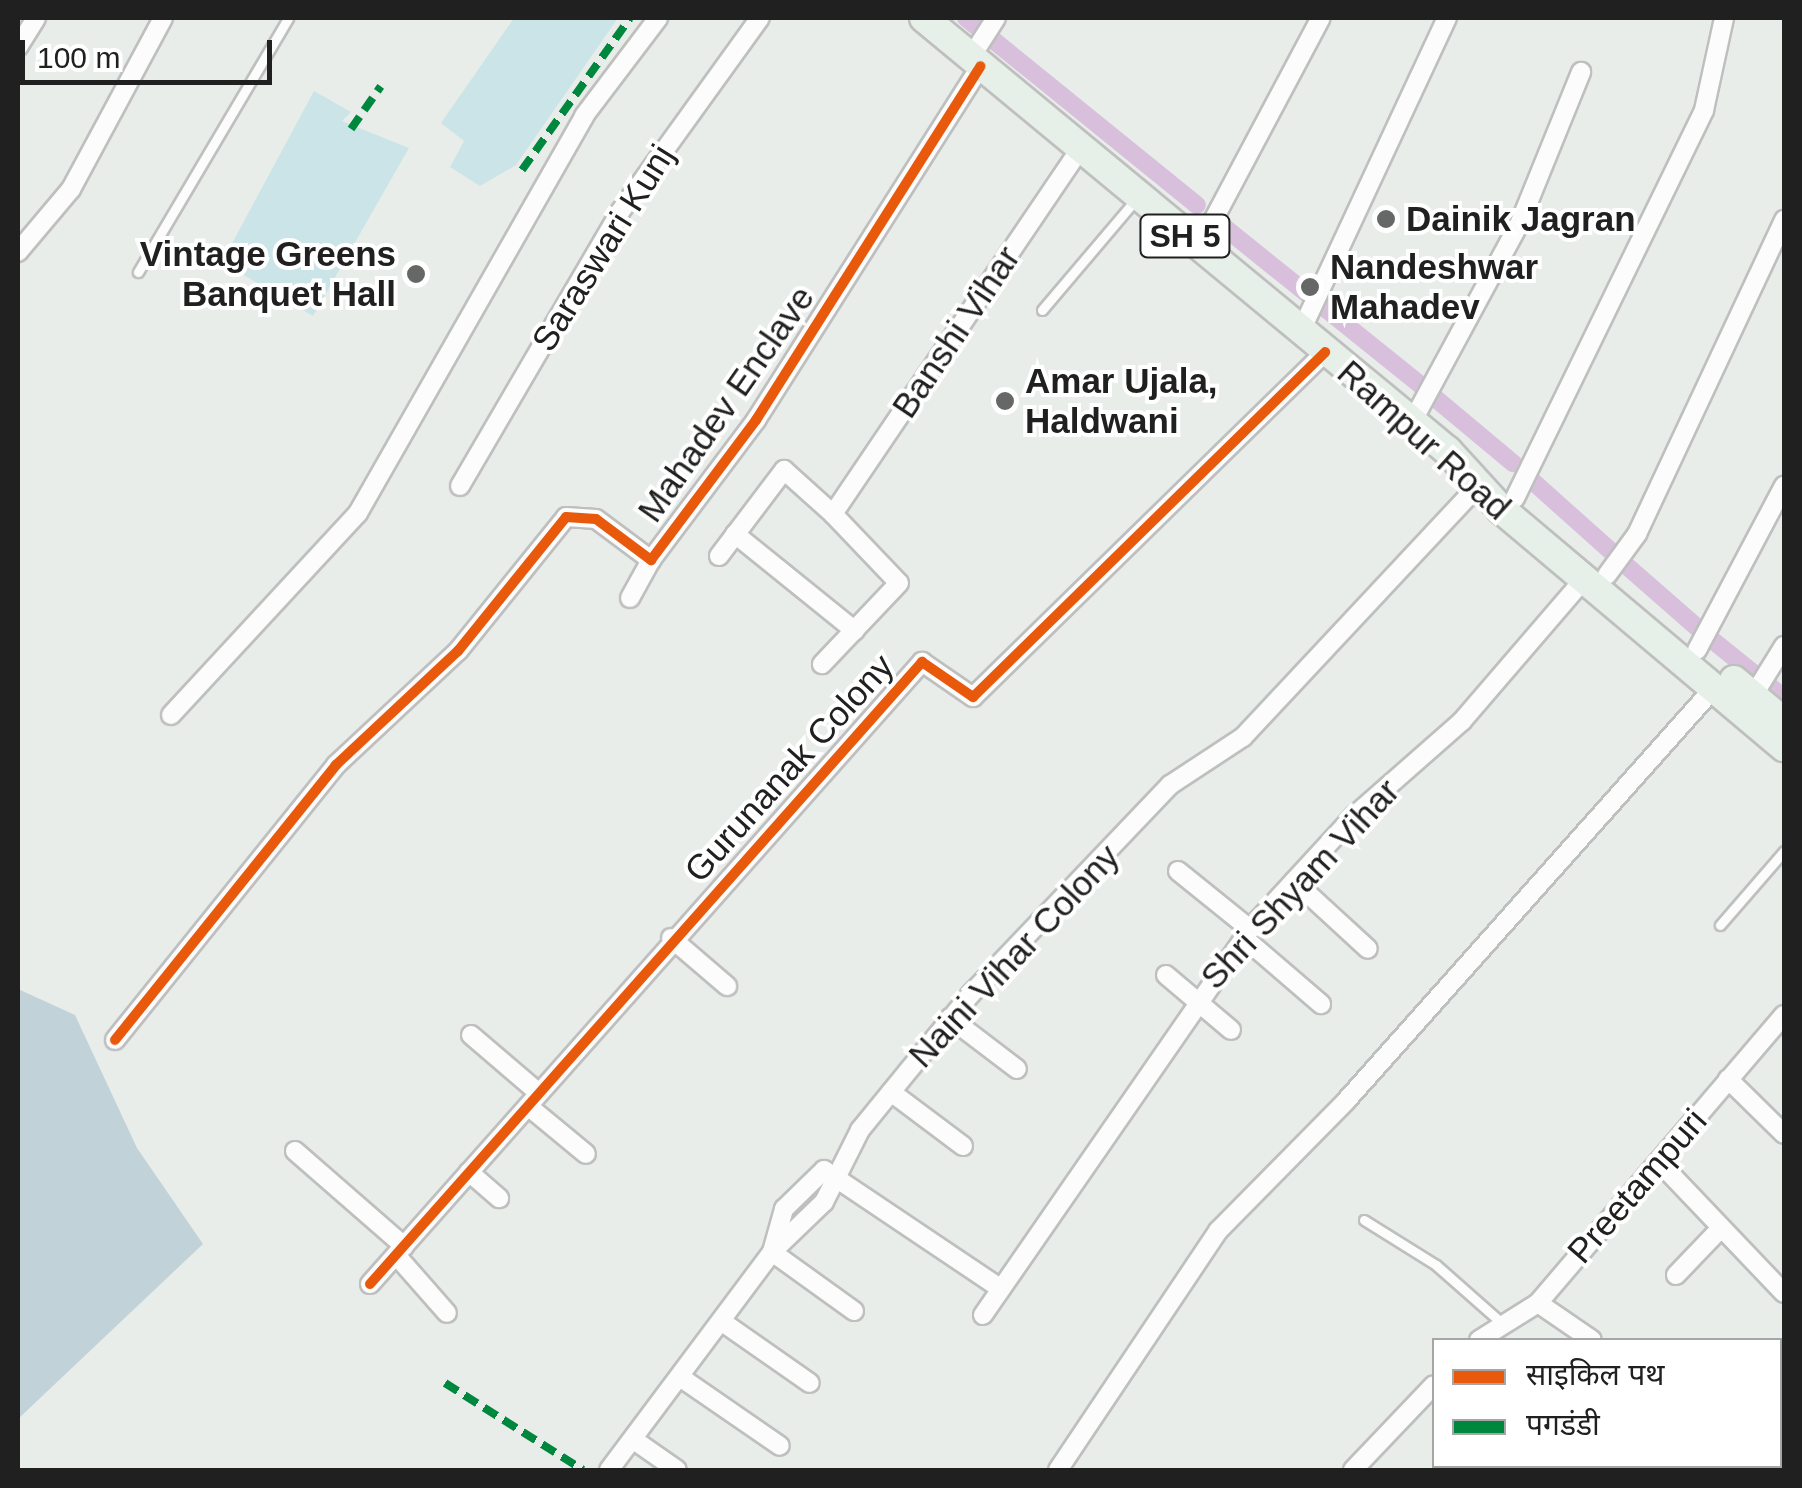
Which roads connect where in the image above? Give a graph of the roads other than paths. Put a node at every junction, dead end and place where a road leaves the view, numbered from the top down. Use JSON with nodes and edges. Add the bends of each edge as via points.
{"nodes":[{"id":1,"x":36,"y":18,"type":"edge"},
{"id":2,"x":163,"y":18,"type":"edge"},
{"id":3,"x":288,"y":18,"type":"edge"},
{"id":4,"x":658,"y":18,"type":"edge"},
{"id":5,"x":760,"y":18,"type":"edge"},
{"id":6,"x":924,"y":18,"type":"edge"},
{"id":7,"x":1321,"y":18,"type":"edge"},
{"id":8,"x":1447,"y":18,"type":"edge"},
{"id":9,"x":1724,"y":18,"type":"edge"},
{"id":10,"x":984,"y":42,"type":"edge"},
{"id":11,"x":18,"y":47,"type":"edge"},
{"id":12,"x":1581,"y":72,"type":"dead end"},
{"id":13,"x":1080,"y":149,"type":"junction"},
{"id":14,"x":1137,"y":197,"type":"junction"},
{"id":15,"x":1784,"y":220,"type":"edge"},
{"id":16,"x":1198,"y":247,"type":"junction"},
{"id":17,"x":18,"y":252,"type":"edge"},
{"id":18,"x":138,"y":272,"type":"dead end"},
{"id":19,"x":1042,"y":310,"type":"dead end"},
{"id":20,"x":1300,"y":333,"type":"junction"},
{"id":21,"x":1325,"y":352,"type":"junction"},
{"id":22,"x":1412,"y":422,"type":"junction"},
{"id":23,"x":1448,"y":451,"type":"junction"},
{"id":24,"x":460,"y":486,"type":"dead end"},
{"id":25,"x":1784,"y":486,"type":"edge"},
{"id":26,"x":1477,"y":487,"type":"junction"},
{"id":27,"x":1515,"y":498,"type":"junction"},
{"id":28,"x":833,"y":514,"type":"junction"},
{"id":29,"x":735,"y":534,"type":"junction"},
{"id":30,"x":719,"y":556,"type":"dead end"},
{"id":31,"x":651,"y":560,"type":"junction"},
{"id":32,"x":1596,"y":577,"type":"junction"},
{"id":33,"x":630,"y":598,"type":"dead end"},
{"id":34,"x":855,"y":631,"type":"junction"},
{"id":35,"x":1784,"y":646,"type":"edge"},
{"id":36,"x":1698,"y":650,"type":"junction"},
{"id":37,"x":822,"y":664,"type":"dead end"},
{"id":38,"x":1760,"y":687,"type":"junction"},
{"id":39,"x":1714,"y":688,"type":"junction"},
{"id":40,"x":171,"y":716,"type":"dead end"},
{"id":41,"x":1784,"y":722,"type":"edge"},
{"id":42,"x":1784,"y":747,"type":"edge"},
{"id":43,"x":1784,"y":850,"type":"edge"},
{"id":44,"x":1178,"y":871,"type":"dead end"},
{"id":45,"x":1294,"y":881,"type":"junction"},
{"id":46,"x":1720,"y":925,"type":"dead end"},
{"id":47,"x":1247,"y":933,"type":"junction"},
{"id":48,"x":672,"y":938,"type":"junction"},
{"id":49,"x":1368,"y":949,"type":"dead end"},
{"id":50,"x":1166,"y":976,"type":"dead end"},
{"id":51,"x":727,"y":986,"type":"dead end"},
{"id":52,"x":1194,"y":998,"type":"junction"},
{"id":53,"x":1321,"y":1004,"type":"dead end"},
{"id":54,"x":1784,"y":1015,"type":"edge"},
{"id":55,"x":950,"y":1018,"type":"junction"},
{"id":56,"x":1230,"y":1030,"type":"dead end"},
{"id":57,"x":471,"y":1035,"type":"dead end"},
{"id":58,"x":115,"y":1040,"type":"dead end"},
{"id":59,"x":1016,"y":1069,"type":"dead end"},
{"id":60,"x":1728,"y":1080,"type":"junction"},
{"id":61,"x":891,"y":1092,"type":"junction"},
{"id":62,"x":533,"y":1100,"type":"junction"},
{"id":63,"x":1784,"y":1134,"type":"edge"},
{"id":64,"x":963,"y":1146,"type":"dead end"},
{"id":65,"x":295,"y":1151,"type":"dead end"},
{"id":66,"x":586,"y":1154,"type":"dead end"},
{"id":67,"x":1661,"y":1164,"type":"junction"},
{"id":68,"x":833,"y":1168,"type":"junction"},
{"id":69,"x":469,"y":1172,"type":"junction"},
{"id":70,"x":500,"y":1198,"type":"dead end"},
{"id":71,"x":1364,"y":1220,"type":"dead end"},
{"id":72,"x":1721,"y":1228,"type":"junction"},
{"id":73,"x":400,"y":1250,"type":"junction"},
{"id":74,"x":772,"y":1252,"type":"junction"},
{"id":75,"x":1676,"y":1275,"type":"dead end"},
{"id":76,"x":370,"y":1284,"type":"dead end"},
{"id":77,"x":1001,"y":1288,"type":"junction"},
{"id":78,"x":1784,"y":1293,"type":"edge"},
{"id":79,"x":1538,"y":1303,"type":"junction"},
{"id":80,"x":854,"y":1311,"type":"dead end"},
{"id":81,"x":447,"y":1313,"type":"dead end"},
{"id":82,"x":983,"y":1315,"type":"dead end"},
{"id":83,"x":721,"y":1321,"type":"junction"},
{"id":84,"x":1509,"y":1329,"type":"junction"},
{"id":85,"x":1484,"y":1338,"type":"edge"},
{"id":86,"x":1589,"y":1338,"type":"edge"},
{"id":87,"x":680,"y":1377,"type":"junction"},
{"id":88,"x":810,"y":1383,"type":"dead end"},
{"id":89,"x":1432,"y":1387,"type":"edge"},
{"id":90,"x":634,"y":1440,"type":"junction"},
{"id":91,"x":780,"y":1446,"type":"dead end"},
{"id":92,"x":609,"y":1470,"type":"edge"},
{"id":93,"x":676,"y":1470,"type":"edge"},
{"id":94,"x":1058,"y":1470,"type":"edge"},
{"id":95,"x":1353,"y":1470,"type":"edge"}],
"edges":[{"from":1,"to":11,"type":"street"},
{"from":2,"to":17,"type":"street","via":[[70,189]]},
{"from":3,"to":18,"type":"lane"},
{"from":4,"to":40,"type":"street","via":[[584,116],[358,514]]},
{"from":5,"to":24,"type":"street","name":"Saraswari Kunj","via":[[620,212]]},
{"from":6,"to":10,"type":"main road","name":"Rampur Road","number":"SH 5"},
{"from":7,"to":16,"type":"street"},
{"from":8,"to":20,"type":"street"},
{"from":9,"to":27,"type":"street","via":[[1704,110]]},
{"from":10,"to":13,"type":"main road","name":"Rampur Road","number":"SH 5"},
{"from":10,"to":31,"type":"street","name":"Mahadev Enclave","via":[[756,420]]},
{"from":12,"to":22,"type":"street","via":[[1520,220]]},
{"from":13,"to":14,"type":"main road","name":"Rampur Road","number":"SH 5"},
{"from":13,"to":28,"type":"street","name":"Banshi Vihar"},
{"from":14,"to":16,"type":"main road","name":"Rampur Road","number":"SH 5"},
{"from":14,"to":19,"type":"lane"},
{"from":15,"to":32,"type":"street","name":"Shri Shyam Vihar","via":[[1637,534]]},
{"from":16,"to":20,"type":"main road","name":"Rampur Road","number":"SH 5"},
{"from":20,"to":21,"type":"main road","name":"Rampur Road","number":"SH 5"},
{"from":21,"to":22,"type":"main road","name":"Rampur Road","number":"SH 5"},
{"from":21,"to":48,"type":"street","name":"Gurunanak Colony","via":[[972,697],[922,662]]},
{"from":22,"to":23,"type":"main road","name":"Rampur Road","number":"SH 5"},
{"from":23,"to":26,"type":"main road","name":"Rampur Road","number":"SH 5"},
{"from":23,"to":27,"type":"main road"},
{"from":25,"to":36,"type":"street"},
{"from":26,"to":32,"type":"main road","name":"Rampur Road","number":"SH 5"},
{"from":26,"to":55,"type":"street","name":"Naini Vihar Colony","via":[[1243,737],[1170,786]]},
{"from":27,"to":32,"type":"main road"},
{"from":28,"to":29,"type":"street","via":[[784,470]]},
{"from":28,"to":34,"type":"street","via":[[899,583]]},
{"from":29,"to":30,"type":"street"},
{"from":29,"to":34,"type":"street"},
{"from":31,"to":33,"type":"street"},
{"from":31,"to":58,"type":"street","name":"Mahadev Enclave","via":[[596,520],[566,517],[458,652],[336,765]]},
{"from":32,"to":36,"type":"main road"},
{"from":32,"to":39,"type":"main road","name":"Rampur Road","number":"SH 5"},
{"from":32,"to":45,"type":"street","name":"Shri Shyam Vihar","via":[[1462,720]]},
{"from":34,"to":37,"type":"street"},
{"from":35,"to":38,"type":"street"},
{"from":36,"to":38,"type":"main road"},
{"from":38,"to":41,"type":"main road"},
{"from":39,"to":42,"type":"main road","name":"Rampur Road","number":"SH 5"},
{"from":39,"to":94,"type":"street","via":[[1346,1102],[1218,1231]]},
{"from":43,"to":46,"type":"lane"},
{"from":44,"to":47,"type":"street"},
{"from":45,"to":47,"type":"street","name":"Shri Shyam Vihar"},
{"from":45,"to":49,"type":"street"},
{"from":47,"to":52,"type":"street","name":"Shri Shyam Vihar"},
{"from":47,"to":53,"type":"street"},
{"from":48,"to":51,"type":"street"},
{"from":48,"to":62,"type":"street","name":"Gurunanak Colony"},
{"from":50,"to":52,"type":"street"},
{"from":52,"to":56,"type":"street"},
{"from":52,"to":77,"type":"street","name":"Shri Shyam Vihar"},
{"from":54,"to":60,"type":"street","name":"Preetampuri"},
{"from":55,"to":59,"type":"street"},
{"from":55,"to":61,"type":"street","name":"Naini Vihar Colony"},
{"from":57,"to":62,"type":"street"},
{"from":60,"to":63,"type":"street"},
{"from":60,"to":67,"type":"street","name":"Preetampuri"},
{"from":61,"to":64,"type":"street"},
{"from":61,"to":68,"type":"street","name":"Naini Vihar Colony"},
{"from":62,"to":66,"type":"street"},
{"from":62,"to":69,"type":"street","name":"Gurunanak Colony"},
{"from":65,"to":73,"type":"street"},
{"from":67,"to":72,"type":"street"},
{"from":67,"to":79,"type":"street","name":"Preetampuri"},
{"from":68,"to":74,"type":"street","via":[[791,1198]]},
{"from":68,"to":74,"type":"street","name":"Naini Vihar Colony","via":[[824,1202],[796,1239]]},
{"from":68,"to":77,"type":"street"},
{"from":69,"to":70,"type":"street"},
{"from":69,"to":73,"type":"street","name":"Gurunanak Colony"},
{"from":71,"to":84,"type":"lane","via":[[1436,1264]]},
{"from":72,"to":75,"type":"street"},
{"from":72,"to":78,"type":"street"},
{"from":73,"to":76,"type":"street","name":"Gurunanak Colony"},
{"from":73,"to":81,"type":"street"},
{"from":74,"to":80,"type":"street"},
{"from":74,"to":83,"type":"street","name":"Naini Vihar Colony"},
{"from":77,"to":82,"type":"street","name":"Shri Shyam Vihar"},
{"from":79,"to":84,"type":"street","name":"Preetampuri"},
{"from":79,"to":86,"type":"street"},
{"from":83,"to":87,"type":"street","name":"Naini Vihar Colony"},
{"from":83,"to":88,"type":"street"},
{"from":84,"to":85,"type":"street","name":"Preetampuri"},
{"from":87,"to":90,"type":"street","name":"Naini Vihar Colony"},
{"from":87,"to":91,"type":"street"},
{"from":89,"to":95,"type":"street"},
{"from":90,"to":92,"type":"street","name":"Naini Vihar Colony"},
{"from":90,"to":93,"type":"street"}]}
